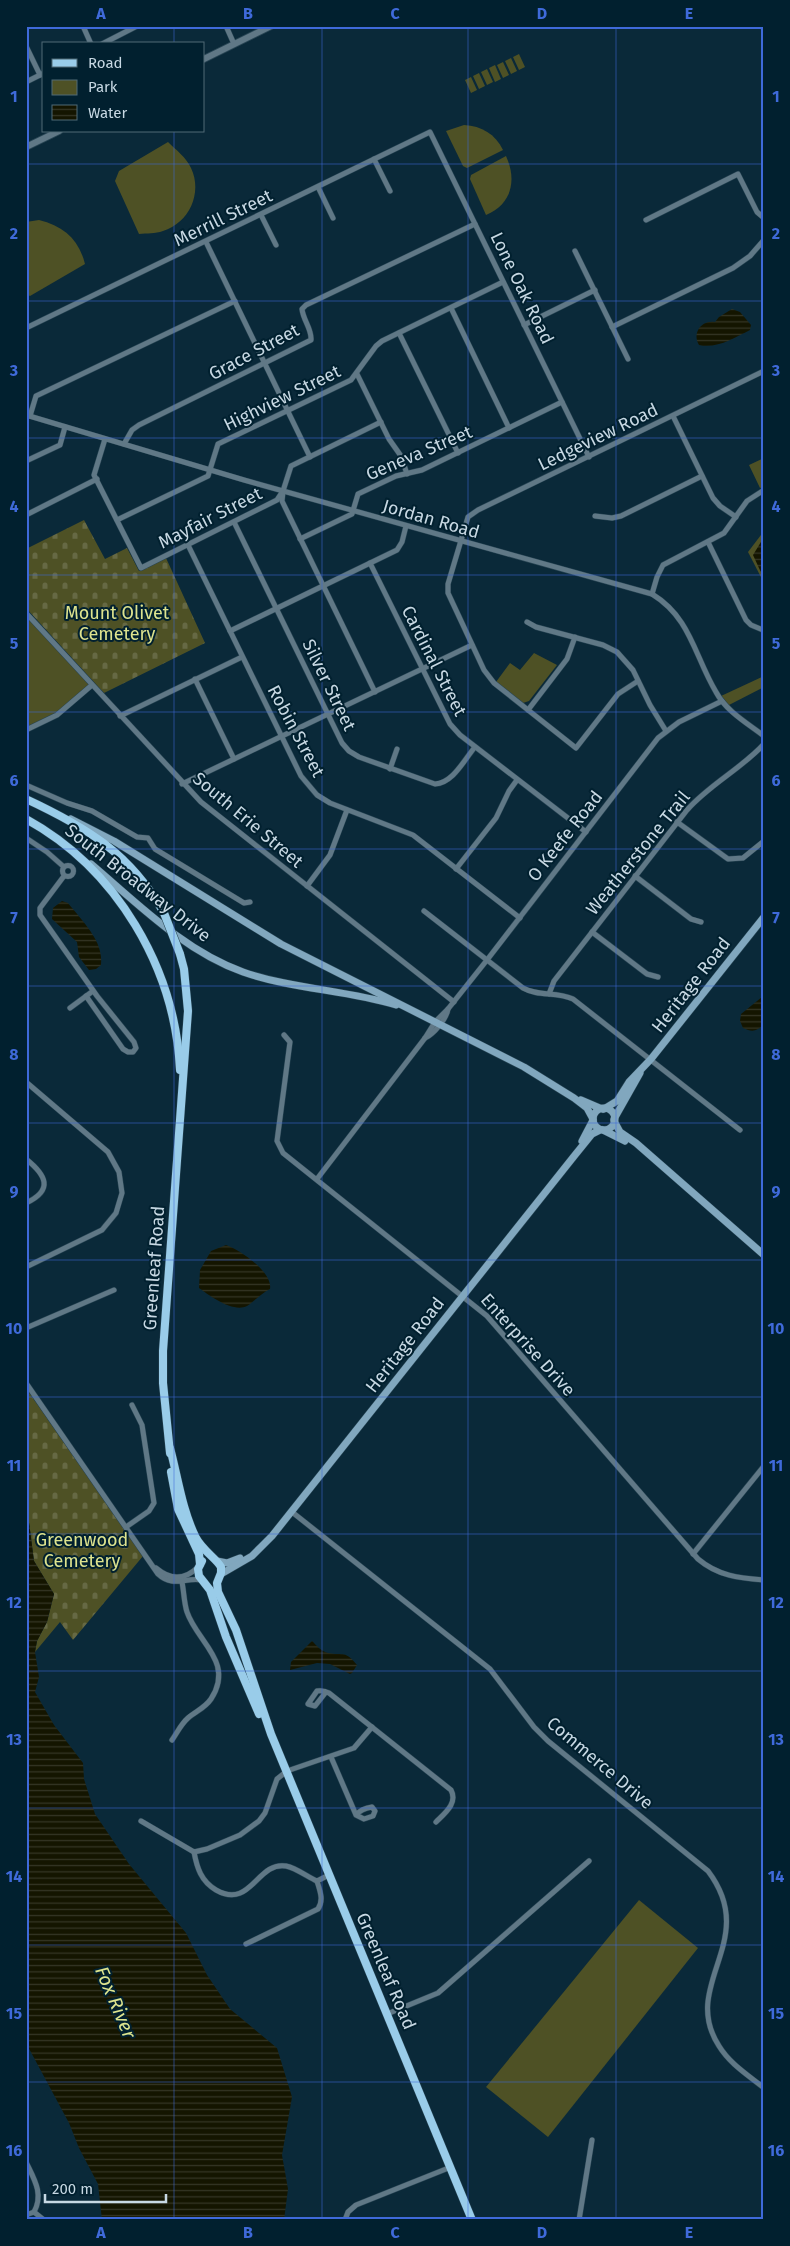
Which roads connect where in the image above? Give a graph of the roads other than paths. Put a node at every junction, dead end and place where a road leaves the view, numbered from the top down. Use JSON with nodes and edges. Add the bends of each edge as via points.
{"nodes":[{"id":1,"x":83,"y":26,"type":"edge"},
{"id":2,"x":137,"y":26,"type":"edge"},
{"id":3,"x":226,"y":26,"type":"edge"},
{"id":4,"x":271,"y":26,"type":"edge"},
{"id":5,"x":90,"y":42,"type":"edge"},
{"id":6,"x":106,"y":42,"type":"edge"},
{"id":7,"x":234,"y":44,"type":"junction"},
{"id":8,"x":26,"y":46,"type":"edge"},
{"id":9,"x":205,"y":58,"type":"edge"},
{"id":10,"x":42,"y":74,"type":"edge"},
{"id":11,"x":26,"y":82,"type":"edge"},
{"id":12,"x":57,"y":132,"type":"edge"},
{"id":13,"x":430,"y":132,"type":"joint"},
{"id":14,"x":26,"y":147,"type":"edge"},
{"id":15,"x":374,"y":159,"type":"junction"},
{"id":16,"x":318,"y":187,"type":"junction"},
{"id":17,"x":390,"y":191,"type":"dead end"},
{"id":18,"x":261,"y":215,"type":"junction"},
{"id":19,"x":333,"y":218,"type":"dead end"},
{"id":20,"x":764,"y":218,"type":"edge"},
{"id":21,"x":646,"y":220,"type":"dead end"},
{"id":22,"x":474,"y":224,"type":"junction"},
{"id":23,"x":764,"y":240,"type":"edge"},
{"id":24,"x":206,"y":242,"type":"junction"},
{"id":25,"x":276,"y":245,"type":"dead end"},
{"id":26,"x":576,"y":251,"type":"dead end"},
{"id":27,"x":503,"y":282,"type":"junction"},
{"id":28,"x":595,"y":290,"type":"junction"},
{"id":29,"x":234,"y":301,"type":"junction"},
{"id":30,"x":451,"y":308,"type":"junction"},
{"id":31,"x":524,"y":325,"type":"junction"},
{"id":32,"x":612,"y":327,"type":"junction"},
{"id":33,"x":26,"y":328,"type":"edge"},
{"id":34,"x":399,"y":333,"type":"junction"},
{"id":35,"x":628,"y":359,"type":"dead end"},
{"id":36,"x":265,"y":364,"type":"junction"},
{"id":37,"x":764,"y":371,"type":"edge"},
{"id":38,"x":357,"y":374,"type":"junction"},
{"id":39,"x":562,"y":402,"type":"junction"},
{"id":40,"x":288,"y":411,"type":"junction"},
{"id":41,"x":28,"y":416,"type":"edge"},
{"id":42,"x":673,"y":416,"type":"junction"},
{"id":43,"x":381,"y":422,"type":"junction"},
{"id":44,"x":65,"y":427,"type":"junction"},
{"id":45,"x":509,"y":428,"type":"junction"},
{"id":46,"x":105,"y":439,"type":"junction"},
{"id":47,"x":124,"y":444,"type":"junction"},
{"id":48,"x":458,"y":453,"type":"junction"},
{"id":49,"x":310,"y":457,"type":"junction"},
{"id":50,"x":589,"y":457,"type":"junction"},
{"id":51,"x":26,"y":461,"type":"edge"},
{"id":52,"x":211,"y":470,"type":"junction"},
{"id":53,"x":407,"y":474,"type":"junction"},
{"id":54,"x":702,"y":476,"type":"junction"},
{"id":55,"x":96,"y":479,"type":"junction"},
{"id":56,"x":764,"y":490,"type":"edge"},
{"id":57,"x":283,"y":491,"type":"junction"},
{"id":58,"x":354,"y":511,"type":"junction"},
{"id":59,"x":26,"y":515,"type":"edge"},
{"id":60,"x":594,"y":516,"type":"dead end"},
{"id":61,"x":736,"y":517,"type":"junction"},
{"id":62,"x":117,"y":520,"type":"junction"},
{"id":63,"x":234,"y":522,"type":"junction"},
{"id":64,"x":406,"y":526,"type":"junction"},
{"id":65,"x":300,"y":539,"type":"junction"},
{"id":66,"x":460,"y":541,"type":"junction"},
{"id":67,"x":708,"y":542,"type":"junction"},
{"id":68,"x":188,"y":545,"type":"junction"},
{"id":69,"x":370,"y":563,"type":"junction"},
{"id":70,"x":323,"y":586,"type":"junction"},
{"id":71,"x":652,"y":594,"type":"junction"},
{"id":72,"x":276,"y":609,"type":"junction"},
{"id":73,"x":26,"y":613,"type":"edge"},
{"id":74,"x":527,"y":622,"type":"dead end"},
{"id":75,"x":763,"y":630,"type":"edge"},
{"id":76,"x":230,"y":632,"type":"junction"},
{"id":77,"x":575,"y":638,"type":"junction"},
{"id":78,"x":472,"y":645,"type":"junction"},
{"id":79,"x":242,"y":657,"type":"junction"},
{"id":80,"x":421,"y":669,"type":"junction"},
{"id":81,"x":196,"y":679,"type":"junction"},
{"id":82,"x":638,"y":681,"type":"junction"},
{"id":83,"x":92,"y":685,"type":"junction"},
{"id":84,"x":375,"y":692,"type":"junction"},
{"id":85,"x":722,"y":701,"type":"junction"},
{"id":86,"x":528,"y":710,"type":"junction"},
{"id":87,"x":328,"y":714,"type":"junction"},
{"id":88,"x":120,"y":716,"type":"junction"},
{"id":89,"x":26,"y":730,"type":"edge"},
{"id":90,"x":666,"y":731,"type":"junction"},
{"id":91,"x":764,"y":736,"type":"edge"},
{"id":92,"x":281,"y":737,"type":"junction"},
{"id":93,"x":764,"y":744,"type":"edge"},
{"id":94,"x":475,"y":747,"type":"junction"},
{"id":95,"x":397,"y":750,"type":"dead end"},
{"id":96,"x":234,"y":759,"type":"junction"},
{"id":97,"x":390,"y":769,"type":"junction"},
{"id":98,"x":517,"y":780,"type":"junction"},
{"id":99,"x":182,"y":784,"type":"junction"},
{"id":100,"x":26,"y":785,"type":"edge"},
{"id":101,"x":26,"y":800,"type":"edge"},
{"id":102,"x":347,"y":810,"type":"junction"},
{"id":103,"x":66,"y":818,"type":"junction"},
{"id":104,"x":26,"y":819,"type":"edge"},
{"id":105,"x":677,"y":822,"type":"junction"},
{"id":106,"x":586,"y":832,"type":"junction"},
{"id":107,"x":26,"y":838,"type":"edge"},
{"id":108,"x":764,"y":840,"type":"edge"},
{"id":109,"x":74,"y":852,"type":"junction"},
{"id":110,"x":64,"y":867,"type":"junction"},
{"id":111,"x":456,"y":869,"type":"junction"},
{"id":112,"x":64,"y":876,"type":"junction"},
{"id":113,"x":635,"y":876,"type":"junction"},
{"id":114,"x":307,"y":886,"type":"junction"},
{"id":115,"x":250,"y":902,"type":"dead end"},
{"id":116,"x":424,"y":911,"type":"dead end"},
{"id":117,"x":764,"y":917,"type":"edge"},
{"id":118,"x":520,"y":918,"type":"junction"},
{"id":119,"x":701,"y":922,"type":"dead end"},
{"id":120,"x":592,"y":932,"type":"junction"},
{"id":121,"x":487,"y":960,"type":"junction"},
{"id":122,"x":658,"y":977,"type":"dead end"},
{"id":123,"x":94,"y":991,"type":"junction"},
{"id":124,"x":550,"y":994,"type":"junction"},
{"id":125,"x":86,"y":996,"type":"junction"},
{"id":126,"x":454,"y":1002,"type":"junction"},
{"id":127,"x":70,"y":1008,"type":"dead end"},
{"id":128,"x":408,"y":1009,"type":"junction"},
{"id":129,"x":437,"y":1023,"type":"junction"},
{"id":130,"x":284,"y":1035,"type":"dead end"},
{"id":131,"x":651,"y":1059,"type":"junction"},
{"id":132,"x":641,"y":1071,"type":"junction"},
{"id":133,"x":27,"y":1083,"type":"edge"},
{"id":134,"x":182,"y":1090,"type":"junction"},
{"id":135,"x":574,"y":1098,"type":"junction"},
{"id":136,"x":603,"y":1109,"type":"junction"},
{"id":137,"x":593,"y":1119,"type":"junction"},
{"id":138,"x":614,"y":1120,"type":"junction"},
{"id":139,"x":602,"y":1130,"type":"junction"},
{"id":140,"x":740,"y":1130,"type":"dead end"},
{"id":141,"x":641,"y":1149,"type":"junction"},
{"id":142,"x":575,"y":1155,"type":"junction"},
{"id":143,"x":26,"y":1159,"type":"edge"},
{"id":144,"x":317,"y":1180,"type":"junction"},
{"id":145,"x":26,"y":1202,"type":"edge"},
{"id":146,"x":764,"y":1255,"type":"edge"},
{"id":147,"x":26,"y":1267,"type":"edge"},
{"id":148,"x":114,"y":1290,"type":"dead end"},
{"id":149,"x":463,"y":1296,"type":"junction"},
{"id":150,"x":26,"y":1328,"type":"edge"},
{"id":151,"x":26,"y":1383,"type":"edge"},
{"id":152,"x":132,"y":1405,"type":"dead end"},
{"id":153,"x":170,"y":1448,"type":"junction"},
{"id":154,"x":764,"y":1466,"type":"edge"},
{"id":155,"x":292,"y":1512,"type":"junction"},
{"id":156,"x":126,"y":1527,"type":"junction"},
{"id":157,"x":256,"y":1551,"type":"junction"},
{"id":158,"x":693,"y":1554,"type":"junction"},
{"id":159,"x":215,"y":1560,"type":"junction"},
{"id":160,"x":199,"y":1566,"type":"junction"},
{"id":161,"x":154,"y":1567,"type":"junction"},
{"id":162,"x":220,"y":1577,"type":"junction"},
{"id":163,"x":764,"y":1580,"type":"edge"},
{"id":164,"x":203,"y":1581,"type":"junction"},
{"id":165,"x":182,"y":1582,"type":"junction"},
{"id":166,"x":326,"y":1692,"type":"dead end"},
{"id":167,"x":372,"y":1727,"type":"junction"},
{"id":168,"x":271,"y":1734,"type":"junction"},
{"id":169,"x":172,"y":1740,"type":"dead end"},
{"id":170,"x":331,"y":1757,"type":"junction"},
{"id":171,"x":287,"y":1771,"type":"junction"},
{"id":172,"x":356,"y":1815,"type":"dead end"},
{"id":173,"x":141,"y":1821,"type":"dead end"},
{"id":174,"x":436,"y":1822,"type":"dead end"},
{"id":175,"x":194,"y":1852,"type":"junction"},
{"id":176,"x":589,"y":1861,"type":"dead end"},
{"id":177,"x":329,"y":1874,"type":"junction"},
{"id":178,"x":317,"y":1881,"type":"junction"},
{"id":179,"x":246,"y":1944,"type":"dead end"},
{"id":180,"x":388,"y":2014,"type":"junction"},
{"id":181,"x":764,"y":2088,"type":"edge"},
{"id":182,"x":592,"y":2140,"type":"dead end"},
{"id":183,"x":26,"y":2162,"type":"edge"},
{"id":184,"x":450,"y":2166,"type":"junction"},
{"id":185,"x":34,"y":2212,"type":"junction"},
{"id":186,"x":26,"y":2215,"type":"edge"},
{"id":187,"x":44,"y":2220,"type":"edge"},
{"id":188,"x":345,"y":2220,"type":"edge"},
{"id":189,"x":472,"y":2220,"type":"edge"},
{"id":190,"x":579,"y":2220,"type":"edge"}],
"edges":[{"from":1,"to":5,"type":"street"},
{"from":2,"to":6,"type":"street"},
{"from":3,"to":7,"type":"street"},
{"from":4,"to":7,"type":"street"},
{"from":7,"to":9,"type":"street"},
{"from":8,"to":10,"type":"street"},
{"from":10,"to":11,"type":"street"},
{"from":12,"to":14,"type":"street"},
{"from":13,"to":15,"type":"street","name":"Merrill Street"},
{"from":13,"to":22,"type":"street","name":"Lone Oak Road"},
{"from":15,"to":16,"type":"street","name":"Merrill Street"},
{"from":15,"to":17,"type":"street"},
{"from":16,"to":18,"type":"street","name":"Merrill Street"},
{"from":16,"to":19,"type":"street"},
{"from":18,"to":24,"type":"street","name":"Merrill Street"},
{"from":18,"to":25,"type":"street"},
{"from":20,"to":21,"type":"street","via":[[756,212],[738,174]]},
{"from":22,"to":27,"type":"street","name":"Lone Oak Road"},
{"from":22,"to":36,"type":"street","name":"Grace Street","via":[[306,305],[302,313],[311,340]]},
{"from":23,"to":32,"type":"street","via":[[750,256],[732,268]]},
{"from":24,"to":29,"type":"street"},
{"from":24,"to":33,"type":"street","name":"Merrill Street"},
{"from":26,"to":28,"type":"street"},
{"from":27,"to":30,"type":"street","name":"Highview Street"},
{"from":27,"to":31,"type":"street","name":"Lone Oak Road"},
{"from":28,"to":31,"type":"street"},
{"from":28,"to":32,"type":"street"},
{"from":29,"to":36,"type":"street"},
{"from":29,"to":41,"type":"street","via":[[36,396]]},
{"from":30,"to":34,"type":"street","name":"Highview Street"},
{"from":30,"to":45,"type":"street"},
{"from":31,"to":39,"type":"street","name":"Lone Oak Road"},
{"from":32,"to":35,"type":"street"},
{"from":34,"to":38,"type":"street","name":"Highview Street","via":[[376,346]]},
{"from":34,"to":48,"type":"street"},
{"from":36,"to":40,"type":"street"},
{"from":36,"to":47,"type":"street","name":"Grace Street","via":[[140,425],[132,430]]},
{"from":37,"to":42,"type":"street","name":"Ledgeview Road"},
{"from":38,"to":40,"type":"street","name":"Highview Street"},
{"from":38,"to":43,"type":"street"},
{"from":39,"to":45,"type":"street","name":"Geneva Street"},
{"from":39,"to":50,"type":"street","name":"Lone Oak Road"},
{"from":40,"to":49,"type":"street"},
{"from":40,"to":52,"type":"street","name":"Highview Street","via":[[218,444]]},
{"from":41,"to":44,"type":"street","name":"Jordan Road"},
{"from":42,"to":50,"type":"street","name":"Ledgeview Road"},
{"from":42,"to":54,"type":"street"},
{"from":43,"to":49,"type":"street","name":"Mayfair Street"},
{"from":43,"to":53,"type":"street","via":[[401,456]]},
{"from":44,"to":46,"type":"street","name":"Jordan Road"},
{"from":44,"to":51,"type":"street","via":[[60,445]]},
{"from":45,"to":48,"type":"street","name":"Geneva Street"},
{"from":46,"to":47,"type":"street","name":"Jordan Road"},
{"from":46,"to":55,"type":"street","via":[[94,475]]},
{"from":47,"to":52,"type":"street","name":"Jordan Road"},
{"from":48,"to":53,"type":"street","name":"Geneva Street"},
{"from":49,"to":57,"type":"street","name":"Mayfair Street","via":[[291,466]]},
{"from":50,"to":66,"type":"street","name":"Ledgeview Road","via":[[472,514]]},
{"from":52,"to":57,"type":"street","name":"Jordan Road"},
{"from":52,"to":62,"type":"street","via":[[208,476]]},
{"from":53,"to":58,"type":"street","name":"Geneva Street","via":[[358,494]]},
{"from":54,"to":60,"type":"street","via":[[621,516]]},
{"from":54,"to":61,"type":"street","via":[[715,501]]},
{"from":55,"to":59,"type":"street"},
{"from":55,"to":62,"type":"street"},
{"from":56,"to":61,"type":"street","via":[[750,498]]},
{"from":57,"to":58,"type":"street","name":"Jordan Road"},
{"from":57,"to":63,"type":"street","name":"Mayfair Street","via":[[277,500]]},
{"from":57,"to":65,"type":"street","via":[[282,501]]},
{"from":58,"to":64,"type":"street","name":"Jordan Road"},
{"from":58,"to":65,"type":"street"},
{"from":61,"to":67,"type":"street","via":[[724,533]]},
{"from":62,"to":68,"type":"street","name":"Mayfair Street","via":[[141,568]]},
{"from":63,"to":68,"type":"street","name":"Mayfair Street"},
{"from":63,"to":72,"type":"street","name":"Silver Street"},
{"from":64,"to":66,"type":"street","name":"Jordan Road"},
{"from":64,"to":69,"type":"street","via":[[399,548]]},
{"from":65,"to":70,"type":"street"},
{"from":66,"to":71,"type":"street","name":"Jordan Road"},
{"from":66,"to":78,"type":"street","name":"Ledgeview Road","via":[[448,593]]},
{"from":67,"to":71,"type":"street","via":[[664,565]]},
{"from":67,"to":75,"type":"street","via":[[746,620]]},
{"from":68,"to":76,"type":"street","name":"Robin Street"},
{"from":69,"to":70,"type":"street"},
{"from":69,"to":80,"type":"street","name":"Cardinal Street"},
{"from":70,"to":72,"type":"street"},
{"from":70,"to":84,"type":"street"},
{"from":71,"to":85,"type":"street","name":"Jordan Road","via":[[666,603],[681,621]]},
{"from":72,"to":76,"type":"street"},
{"from":72,"to":87,"type":"street","name":"Silver Street"},
{"from":73,"to":83,"type":"street","name":"South Erie Street"},
{"from":74,"to":77,"type":"street"},
{"from":76,"to":79,"type":"street","name":"Robin Street"},
{"from":77,"to":82,"type":"street","via":[[617,652],[629,664]]},
{"from":77,"to":86,"type":"street","via":[[567,659]]},
{"from":78,"to":80,"type":"street"},
{"from":78,"to":86,"type":"street","name":"Ledgeview Road","via":[[489,677]]},
{"from":79,"to":81,"type":"street"},
{"from":79,"to":92,"type":"street","name":"Robin Street"},
{"from":80,"to":84,"type":"street"},
{"from":80,"to":94,"type":"street","name":"Cardinal Street","via":[[450,724]]},
{"from":81,"to":88,"type":"street"},
{"from":81,"to":96,"type":"street"},
{"from":82,"to":86,"type":"street","name":"Ledgeview Road","via":[[618,694],[576,748]]},
{"from":82,"to":90,"type":"street"},
{"from":83,"to":88,"type":"street","name":"South Erie Street"},
{"from":83,"to":89,"type":"street","via":[[57,715]]},
{"from":84,"to":87,"type":"street"},
{"from":85,"to":90,"type":"street","name":"O Keefe Road"},
{"from":85,"to":91,"type":"street","name":"Jordan Road"},
{"from":87,"to":92,"type":"street"},
{"from":87,"to":97,"type":"street","name":"Silver Street","via":[[349,751]]},
{"from":88,"to":99,"type":"street","name":"South Erie Street"},
{"from":90,"to":106,"type":"street","name":"O Keefe Road"},
{"from":92,"to":96,"type":"street"},
{"from":92,"to":102,"type":"street","name":"Robin Street","via":[[310,789]]},
{"from":93,"to":105,"type":"street","name":"Weatherstone Trail","via":[[706,791]]},
{"from":94,"to":97,"type":"street","name":"Silver Street","via":[[450,778],[440,784],[430,784]]},
{"from":94,"to":98,"type":"street","name":"Cardinal Street"},
{"from":95,"to":97,"type":"street"},
{"from":96,"to":99,"type":"street"},
{"from":98,"to":106,"type":"street","name":"Cardinal Street"},
{"from":98,"to":111,"type":"street","via":[[496,818]]},
{"from":99,"to":114,"type":"street","name":"South Erie Street"},
{"from":100,"to":115,"type":"street","via":[[92,811],[138,837],[148,838],[155,849],[244,903]]},
{"from":101,"to":103,"type":"main road"},
{"from":102,"to":111,"type":"street","name":"Robin Street","via":[[407,832]]},
{"from":102,"to":114,"type":"street","via":[[330,854]]},
{"from":103,"to":128,"type":"main road","name":"South Broadway Drive","via":[[114,841],[281,944]]},
{"from":103,"to":134,"type":"main road","bridge":true,"via":[[95,835],[125,860],[164,913],[180,954],[188,1011]]},
{"from":104,"to":109,"type":"main road","name":"South Broadway Drive"},
{"from":105,"to":108,"type":"street","via":[[728,859],[746,856]]},
{"from":105,"to":113,"type":"street","name":"Weatherstone Trail"},
{"from":106,"to":118,"type":"street","name":"O Keefe Road"},
{"from":107,"to":110,"type":"street"},
{"from":109,"to":128,"type":"main road","name":"South Broadway Drive","via":[[166,927],[218,961],[257,976],[366,996]]},
{"from":109,"to":134,"type":"main road","via":[[118,898],[155,962],[172,1011]]},
{"from":110,"to":112,"type":"street"},
{"from":110,"to":112,"type":"street","via":[[70,866],[74,871],[70,876]]},
{"from":111,"to":118,"type":"street","name":"Robin Street"},
{"from":112,"to":123,"type":"street","via":[[40,908],[40,915]]},
{"from":113,"to":119,"type":"street","via":[[691,919]]},
{"from":113,"to":120,"type":"street","name":"Weatherstone Trail"},
{"from":114,"to":126,"type":"street","name":"South Erie Street"},
{"from":116,"to":121,"type":"street"},
{"from":117,"to":131,"type":"main road","name":"Heritage Road"},
{"from":118,"to":121,"type":"street","name":"O Keefe Road"},
{"from":120,"to":122,"type":"street","via":[[647,974]]},
{"from":120,"to":124,"type":"street","name":"Weatherstone Trail","via":[[554,981]]},
{"from":121,"to":124,"type":"street","via":[[528,991]]},
{"from":121,"to":126,"type":"street","name":"O Keefe Road"},
{"from":123,"to":125,"type":"street"},
{"from":123,"to":125,"type":"street","via":[[134,1042],[135,1050],[126,1051]]},
{"from":124,"to":131,"type":"street","via":[[561,994],[573,1000]]},
{"from":125,"to":127,"type":"street"},
{"from":126,"to":129,"type":"street","name":"O Keefe Road"},
{"from":128,"to":129,"type":"main road","name":"South Broadway Drive"},
{"from":129,"to":135,"type":"main road","name":"South Broadway Drive","via":[[524,1067]]},
{"from":129,"to":144,"type":"street","name":"O Keefe Road"},
{"from":130,"to":144,"type":"street","name":"Enterprise Drive","via":[[290,1042],[277,1141],[283,1153]]},
{"from":131,"to":132,"type":"main road","name":"Heritage Road"},
{"from":131,"to":140,"type":"street"},
{"from":132,"to":136,"type":"main road","name":"Heritage Road","via":[[615,1103]]},
{"from":132,"to":138,"type":"main road","name":"Heritage Road"},
{"from":133,"to":147,"type":"street","via":[[108,1152],[119,1172],[122,1193],[116,1213],[102,1230]]},
{"from":134,"to":153,"type":"main road","name":"Greenleaf Road","via":[[164,1351],[163,1383]]},
{"from":135,"to":136,"type":"main road","name":"South Broadway Drive"},
{"from":135,"to":137,"type":"main road","name":"South Broadway Drive","via":[[587,1108]]},
{"from":136,"to":137,"type":"main road","via":[[595,1113]]},
{"from":136,"to":138,"type":"main road","via":[[611,1112]]},
{"from":137,"to":139,"type":"main road","via":[[595,1126]]},
{"from":137,"to":142,"type":"main road","name":"Heritage Road"},
{"from":138,"to":139,"type":"main road","via":[[610,1128]]},
{"from":138,"to":141,"type":"main road","via":[[620,1132]]},
{"from":139,"to":141,"type":"main road"},
{"from":139,"to":142,"type":"main road","name":"Heritage Road","via":[[590,1136]]},
{"from":141,"to":146,"type":"main road"},
{"from":142,"to":149,"type":"main road","name":"Heritage Road"},
{"from":143,"to":145,"type":"street","via":[[41,1172],[44,1187],[38,1196]]},
{"from":144,"to":149,"type":"street","name":"Enterprise Drive"},
{"from":148,"to":150,"type":"street"},
{"from":149,"to":155,"type":"main road","name":"Heritage Road"},
{"from":149,"to":158,"type":"street","name":"Enterprise Drive","via":[[496,1327]]},
{"from":151,"to":156,"type":"street"},
{"from":152,"to":156,"type":"street","via":[[142,1425],[154,1503]]},
{"from":153,"to":159,"type":"main road","name":"Greenleaf Road","via":[[189,1521],[202,1547]]},
{"from":153,"to":160,"type":"main road","name":"Greenleaf Road","via":[[174,1494],[182,1521],[199,1554]]},
{"from":154,"to":158,"type":"street"},
{"from":155,"to":157,"type":"main road","name":"Heritage Road"},
{"from":155,"to":181,"type":"street","name":"Commerce Drive","via":[[490,1669],[548,1742],[708,1871],[722,1896],[727,1918],[725,1943],[707,1999],[710,2026],[726,2056]]},
{"from":156,"to":161,"type":"street"},
{"from":157,"to":159,"type":"main road","name":"Heritage Road","via":[[227,1563]]},
{"from":157,"to":162,"type":"main road","name":"Heritage Road"},
{"from":158,"to":163,"type":"street","name":"Enterprise Drive","via":[[721,1574]]},
{"from":159,"to":160,"type":"main road","via":[[206,1559]]},
{"from":159,"to":162,"type":"main road","via":[[221,1567]]},
{"from":160,"to":161,"type":"street","via":[[185,1576],[174,1578]]},
{"from":160,"to":164,"type":"main road","via":[[198,1574]]},
{"from":161,"to":165,"type":"street","via":[[164,1579]]},
{"from":162,"to":164,"type":"main road","via":[[213,1582]]},
{"from":162,"to":168,"type":"main road","name":"Greenleaf Road","via":[[218,1592],[236,1630]]},
{"from":164,"to":165,"type":"street"},
{"from":164,"to":168,"type":"main road","name":"Greenleaf Road","via":[[210,1590],[248,1691]]},
{"from":165,"to":169,"type":"street","via":[[187,1613],[213,1653],[218,1672],[214,1694],[206,1706],[187,1719]]},
{"from":166,"to":167,"type":"street"},
{"from":167,"to":170,"type":"street","via":[[356,1746]]},
{"from":167,"to":174,"type":"street","via":[[452,1792],[452,1804]]},
{"from":168,"to":171,"type":"main road","name":"Greenleaf Road"},
{"from":170,"to":171,"type":"street"},
{"from":170,"to":172,"type":"street"},
{"from":171,"to":175,"type":"street","via":[[277,1779],[266,1813],[259,1822],[240,1835]]},
{"from":171,"to":177,"type":"main road","name":"Greenleaf Road"},
{"from":173,"to":175,"type":"street"},
{"from":175,"to":178,"type":"street","via":[[196,1867],[202,1877],[226,1895],[235,1896],[272,1868],[286,1866]]},
{"from":176,"to":180,"type":"street","via":[[438,1993]]},
{"from":177,"to":178,"type":"street"},
{"from":177,"to":180,"type":"main road","name":"Greenleaf Road"},
{"from":178,"to":179,"type":"street","via":[[322,1895],[318,1909]]},
{"from":180,"to":184,"type":"main road","name":"Greenleaf Road"},
{"from":182,"to":190,"type":"street"},
{"from":183,"to":185,"type":"street","via":[[38,2186],[39,2196]]},
{"from":184,"to":188,"type":"street","via":[[354,2207]]},
{"from":184,"to":189,"type":"main road","name":"Greenleaf Road"},
{"from":185,"to":186,"type":"street"},
{"from":185,"to":187,"type":"street"}]}
